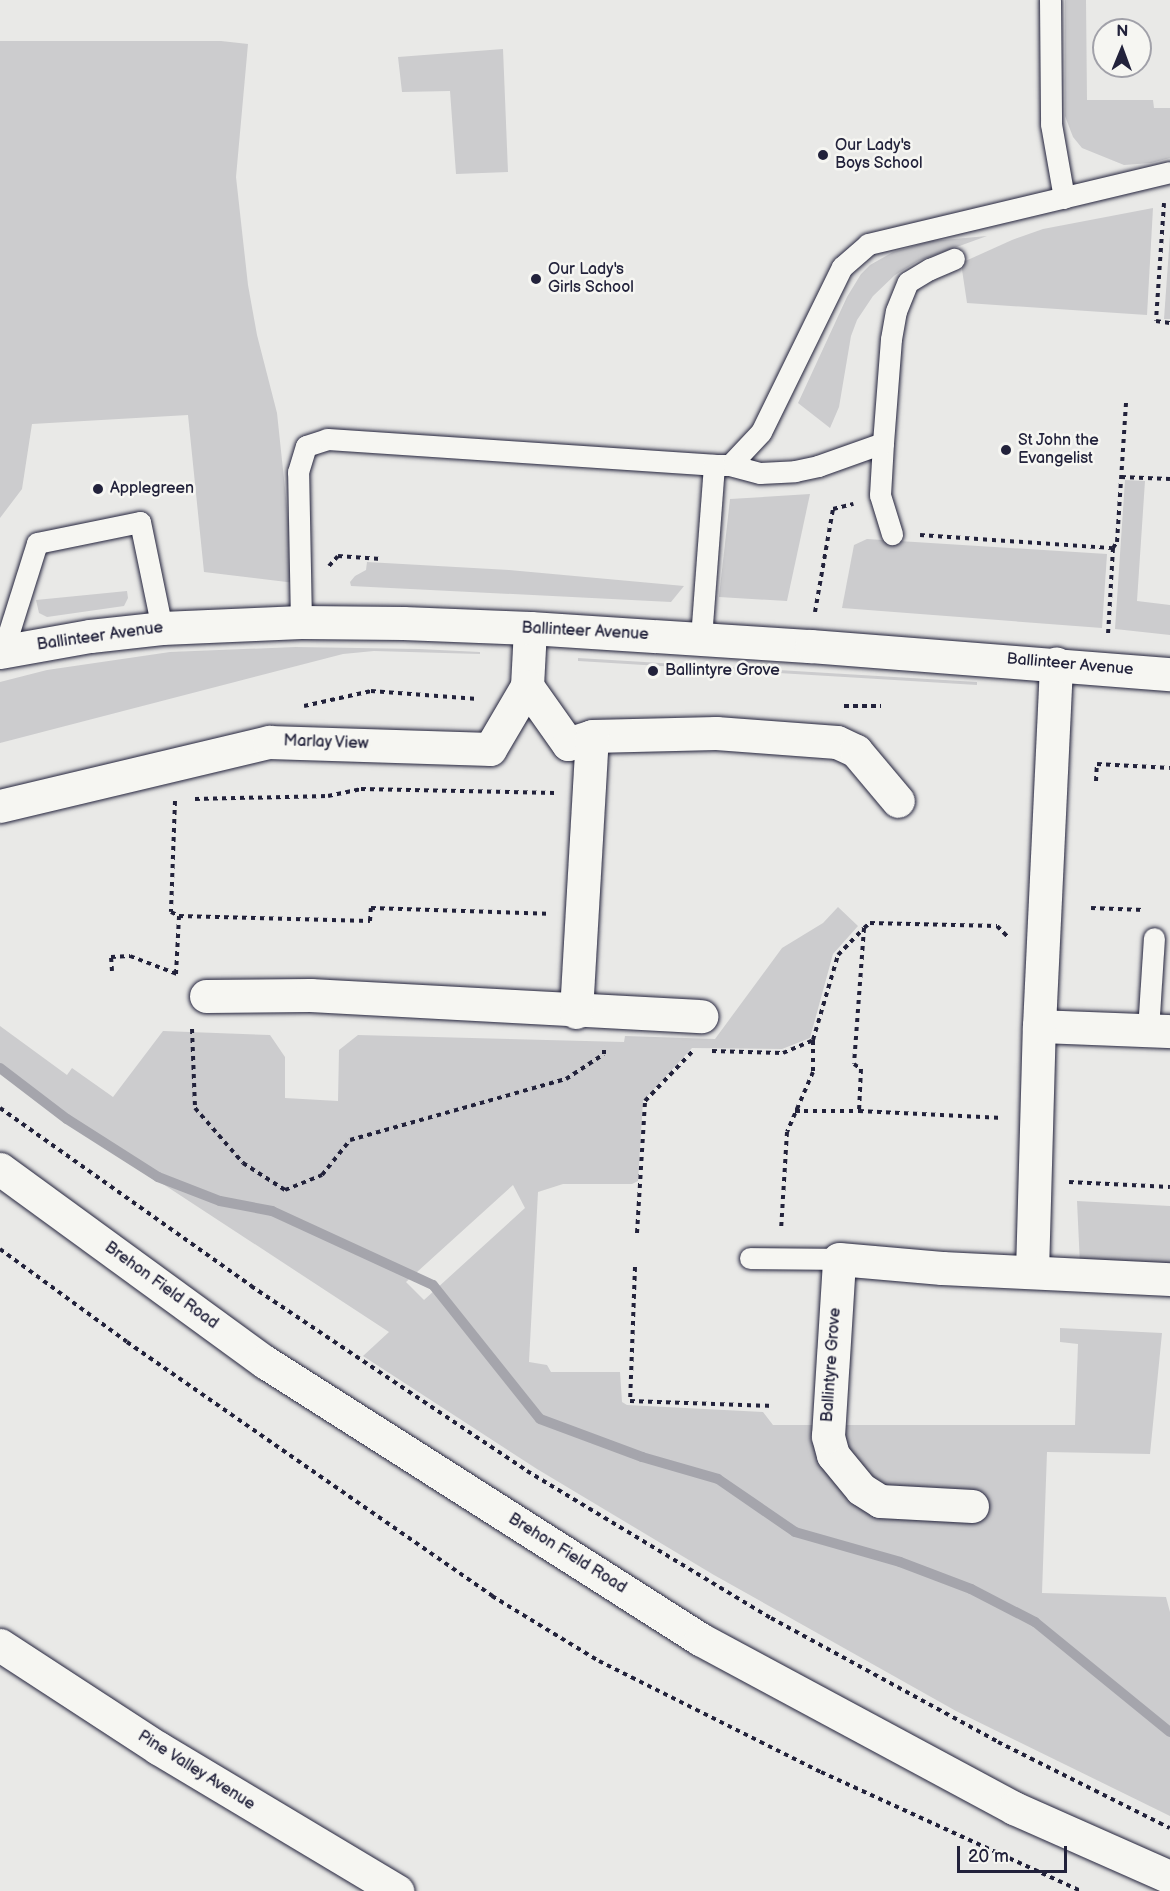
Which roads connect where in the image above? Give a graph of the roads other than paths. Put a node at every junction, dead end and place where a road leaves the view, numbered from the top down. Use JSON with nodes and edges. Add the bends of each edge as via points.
{"nodes":[{"id":1,"x":1050,"y":0,"type":"edge"},
{"id":2,"x":1170,"y":172,"type":"edge"},
{"id":3,"x":1064,"y":198,"type":"junction"},
{"id":4,"x":954,"y":259,"type":"dead end"},
{"id":5,"x":883,"y":443,"type":"junction"},
{"id":6,"x":722,"y":465,"type":"junction"},
{"id":7,"x":892,"y":534,"type":"road end"},
{"id":8,"x":301,"y":608,"type":"junction"},
{"id":9,"x":162,"y":628,"type":"junction"},
{"id":10,"x":530,"y":628,"type":"junction"},
{"id":11,"x":701,"y":639,"type":"junction"},
{"id":12,"x":1,"y":651,"type":"edge"},
{"id":13,"x":1056,"y":663,"type":"junction"},
{"id":14,"x":1170,"y":674,"type":"edge"},
{"id":15,"x":527,"y":686,"type":"junction"},
{"id":16,"x":592,"y":736,"type":"junction"},
{"id":17,"x":898,"y":801,"type":"dead end"},
{"id":18,"x":0,"y":806,"type":"edge"},
{"id":19,"x":1154,"y":938,"type":"dead end"},
{"id":20,"x":193,"y":999,"type":"road end"},
{"id":21,"x":576,"y":1012,"type":"junction"},
{"id":22,"x":700,"y":1016,"type":"dead end"},
{"id":23,"x":1039,"y":1026,"type":"junction"},
{"id":24,"x":1159,"y":1031,"type":"edge"},
{"id":25,"x":0,"y":1169,"type":"edge"},
{"id":26,"x":750,"y":1258,"type":"dead end"},
{"id":27,"x":839,"y":1259,"type":"junction"},
{"id":28,"x":1032,"y":1272,"type":"junction"},
{"id":29,"x":1170,"y":1279,"type":"edge"},
{"id":30,"x":972,"y":1506,"type":"dead end"},
{"id":31,"x":0,"y":1645,"type":"edge"},
{"id":32,"x":1170,"y":1877,"type":"edge"},
{"id":33,"x":397,"y":1891,"type":"edge"}],
"edges":[{"from":1,"to":3,"type":"lane","via":[[1051,124]]},
{"from":2,"to":3,"type":"lane"},
{"from":3,"to":6,"type":"lane","via":[[868,244],[842,267],[761,432]]},
{"from":4,"to":5,"type":"lane","via":[[908,282],[896,311]]},
{"from":5,"to":6,"type":"lane","via":[[795,471],[760,473]]},
{"from":5,"to":7,"type":"lane","via":[[880,495]]},
{"from":6,"to":8,"type":"lane","via":[[327,439],[306,446],[298,472]]},
{"from":6,"to":11,"type":"lane"},
{"from":8,"to":9,"type":"street","name":"Ballinteer Avenue"},
{"from":8,"to":10,"type":"street","name":"Ballinteer Avenue"},
{"from":9,"to":12,"type":"street","name":"Ballinteer Avenue"},
{"from":9,"to":12,"type":"lane","via":[[140,522],[37,543]]},
{"from":10,"to":11,"type":"street","name":"Ballinteer Avenue"},
{"from":10,"to":15,"type":"street"},
{"from":11,"to":13,"type":"street","name":"Ballinteer Avenue"},
{"from":13,"to":14,"type":"street","name":"Ballinteer Avenue"},
{"from":13,"to":23,"type":"street"},
{"from":15,"to":16,"type":"street","via":[[568,744]]},
{"from":15,"to":18,"type":"street","name":"Marlay View","via":[[490,749],[269,742]]},
{"from":16,"to":17,"type":"street","via":[[716,733],[837,742],[856,751]]},
{"from":16,"to":21,"type":"street"},
{"from":19,"to":24,"type":"lane"},
{"from":20,"to":21,"type":"street","via":[[310,995]]},
{"from":21,"to":22,"type":"street"},
{"from":23,"to":24,"type":"street"},
{"from":23,"to":28,"type":"street"},
{"from":25,"to":32,"type":"street","name":"Brehon Field Road","via":[[265,1362],[700,1638],[1014,1808]]},
{"from":26,"to":27,"type":"lane"},
{"from":27,"to":28,"type":"street"},
{"from":27,"to":30,"type":"street","name":"Ballintyre Grove","via":[[828,1436],[833,1455],[861,1489],[880,1501]]},
{"from":28,"to":29,"type":"street"},
{"from":31,"to":33,"type":"street","name":"Pine Valley Avenue","via":[[158,1748]]}]}
